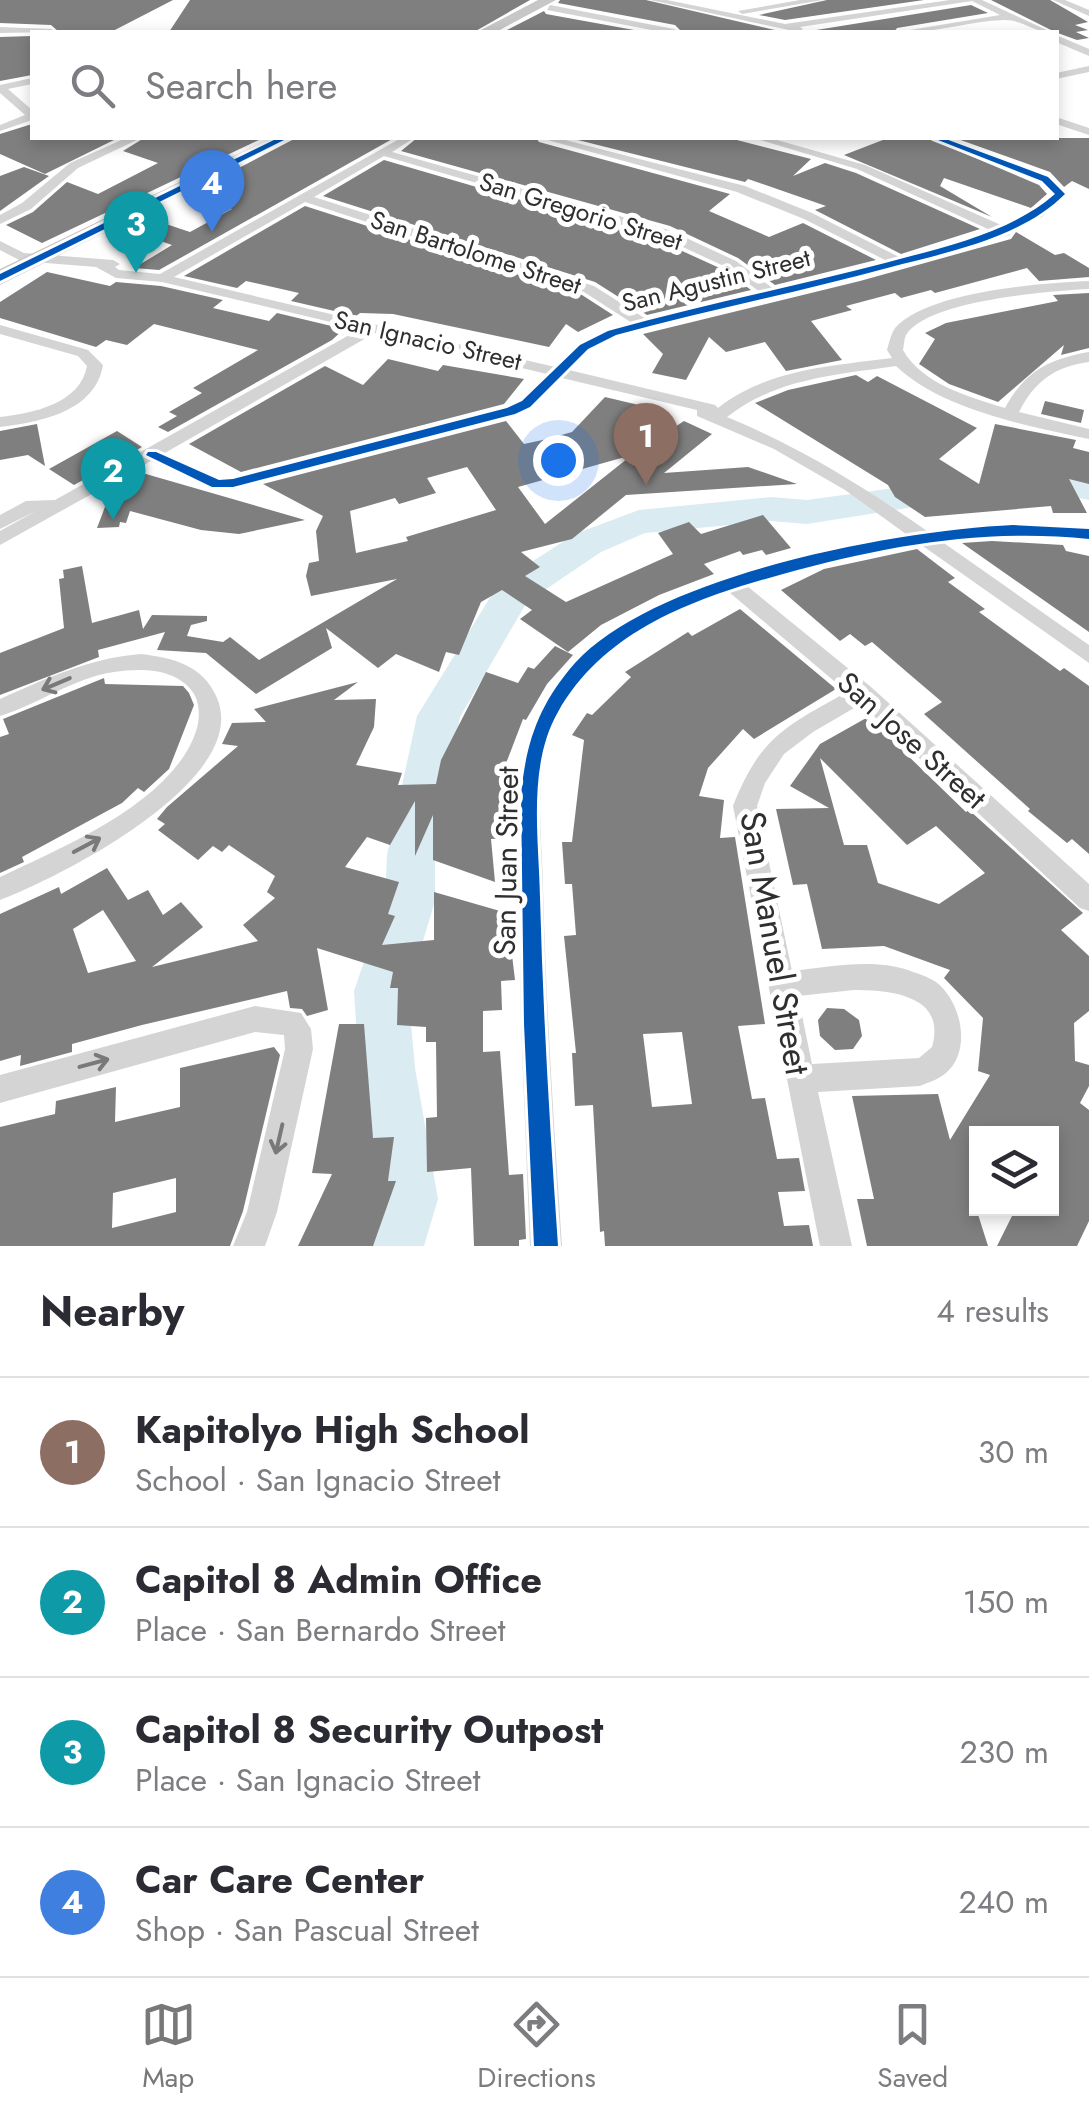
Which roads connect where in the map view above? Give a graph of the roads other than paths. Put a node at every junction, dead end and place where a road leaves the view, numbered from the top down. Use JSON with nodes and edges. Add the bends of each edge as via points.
{"nodes":[{"id":1,"x":654,"y":0,"type":"edge"},
{"id":2,"x":820,"y":0,"type":"edge"},
{"id":3,"x":972,"y":0,"type":"edge"},
{"id":4,"x":1057,"y":0,"type":"edge"},
{"id":5,"x":554,"y":2,"type":"edge"},
{"id":6,"x":722,"y":14,"type":"junction"},
{"id":7,"x":1089,"y":14,"type":"edge"},
{"id":8,"x":1011,"y":16,"type":"junction"},
{"id":9,"x":787,"y":26,"type":"junction"},
{"id":10,"x":0,"y":30,"type":"edge"},
{"id":11,"x":490,"y":30,"type":"edge"},
{"id":12,"x":504,"y":30,"type":"edge"},
{"id":13,"x":666,"y":30,"type":"edge"},
{"id":14,"x":806,"y":30,"type":"edge"},
{"id":15,"x":916,"y":30,"type":"edge"},
{"id":16,"x":1042,"y":30,"type":"edge"},
{"id":17,"x":30,"y":31,"type":"edge"},
{"id":18,"x":1059,"y":39,"type":"edge"},
{"id":19,"x":1089,"y":53,"type":"edge"},
{"id":20,"x":1089,"y":70,"type":"edge"},
{"id":21,"x":1059,"y":75,"type":"edge"},
{"id":22,"x":30,"y":81,"type":"edge"},
{"id":23,"x":0,"y":88,"type":"edge"},
{"id":24,"x":30,"y":113,"type":"edge"},
{"id":25,"x":30,"y":116,"type":"edge"},
{"id":26,"x":1059,"y":121,"type":"edge"},
{"id":27,"x":0,"y":128,"type":"edge"},
{"id":28,"x":1089,"y":132,"type":"edge"},
{"id":29,"x":129,"y":140,"type":"edge"},
{"id":30,"x":280,"y":140,"type":"edge"},
{"id":31,"x":404,"y":140,"type":"edge"},
{"id":32,"x":554,"y":140,"type":"edge"},
{"id":33,"x":767,"y":140,"type":"edge"},
{"id":34,"x":942,"y":140,"type":"edge"},
{"id":35,"x":382,"y":152,"type":"junction"},
{"id":36,"x":303,"y":196,"type":"junction"},
{"id":37,"x":0,"y":220,"type":"edge"},
{"id":38,"x":1005,"y":232,"type":"junction"},
{"id":39,"x":0,"y":245,"type":"edge"},
{"id":40,"x":40,"y":258,"type":"junction"},
{"id":41,"x":899,"y":262,"type":"junction"},
{"id":42,"x":0,"y":278,"type":"edge"},
{"id":43,"x":162,"y":278,"type":"junction"},
{"id":44,"x":1089,"y":285,"type":"edge"},
{"id":45,"x":769,"y":292,"type":"junction"},
{"id":46,"x":642,"y":323,"type":"junction"},
{"id":47,"x":373,"y":328,"type":"junction"},
{"id":48,"x":0,"y":329,"type":"edge"},
{"id":49,"x":1089,"y":358,"type":"edge"},
{"id":50,"x":902,"y":361,"type":"junction"},
{"id":51,"x":559,"y":370,"type":"junction"},
{"id":52,"x":1009,"y":415,"type":"junction"},
{"id":53,"x":716,"y":416,"type":"junction"},
{"id":54,"x":0,"y":422,"type":"edge"},
{"id":55,"x":1089,"y":434,"type":"edge"},
{"id":56,"x":152,"y":455,"type":"junction"},
{"id":57,"x":61,"y":506,"type":"junction"},
{"id":58,"x":0,"y":523,"type":"edge"},
{"id":59,"x":1089,"y":534,"type":"edge"},
{"id":60,"x":925,"y":536,"type":"junction"},
{"id":61,"x":0,"y":539,"type":"edge"},
{"id":62,"x":731,"y":583,"type":"junction"},
{"id":63,"x":1089,"y":655,"type":"edge"},
{"id":64,"x":863,"y":693,"type":"junction"},
{"id":65,"x":0,"y":708,"type":"edge"},
{"id":66,"x":0,"y":889,"type":"edge"},
{"id":67,"x":1089,"y":900,"type":"edge"},
{"id":68,"x":781,"y":985,"type":"junction"},
{"id":69,"x":799,"y":1079,"type":"junction"},
{"id":70,"x":0,"y":1089,"type":"edge"},
{"id":71,"x":249,"y":1246,"type":"edge"},
{"id":72,"x":546,"y":1246,"type":"edge"},
{"id":73,"x":836,"y":1246,"type":"edge"}],
"edges":[{"from":1,"to":6,"type":"street"},
{"from":2,"to":6,"type":"street"},
{"from":3,"to":8,"type":"street"},
{"from":3,"to":9,"type":"street"},
{"from":4,"to":7,"type":"street"},
{"from":5,"to":11,"type":"main road"},
{"from":5,"to":12,"type":"main road"},
{"from":5,"to":13,"type":"street"},
{"from":6,"to":9,"type":"street"},
{"from":8,"to":15,"type":"street"},
{"from":8,"to":16,"type":"street"},
{"from":9,"to":14,"type":"street"},
{"from":10,"to":17,"type":"street"},
{"from":18,"to":19,"type":"street"},
{"from":20,"to":21,"type":"street"},
{"from":22,"to":23,"type":"street"},
{"from":23,"to":24,"type":"street"},
{"from":25,"to":27,"type":"street"},
{"from":26,"to":28,"type":"street"},
{"from":29,"to":37,"type":"street","via":[[83,160],[28,208]]},
{"from":30,"to":40,"type":"main road"},
{"from":31,"to":35,"type":"street"},
{"from":32,"to":41,"type":"street","via":[[741,188]]},
{"from":33,"to":38,"type":"street","via":[[861,167]]},
{"from":34,"to":38,"type":"street","name":"San Agustin Street","via":[[1044,179],[1060,194],[1037,216]]},
{"from":35,"to":36,"type":"street"},
{"from":35,"to":45,"type":"street","name":"San Gregorio Street","via":[[664,233],[731,264]]},
{"from":36,"to":43,"type":"street"},
{"from":36,"to":46,"type":"street","name":"San Bartolome Street","via":[[588,288]]},
{"from":38,"to":41,"type":"street","name":"San Agustin Street"},
{"from":39,"to":40,"type":"street","name":"San Ignacio Street"},
{"from":40,"to":42,"type":"main road"},
{"from":40,"to":43,"type":"street","name":"San Ignacio Street"},
{"from":41,"to":45,"type":"street","name":"San Agustin Street"},
{"from":43,"to":47,"type":"street","name":"San Ignacio Street"},
{"from":44,"to":50,"type":"street","via":[[1026,289],[920,316],[897,338]]},
{"from":45,"to":46,"type":"street","name":"San Agustin Street"},
{"from":46,"to":51,"type":"street","name":"San Agustin Street","via":[[584,347]]},
{"from":47,"to":51,"type":"street","name":"San Ignacio Street"},
{"from":47,"to":56,"type":"street"},
{"from":48,"to":54,"type":"street","via":[[83,353],[96,365],[82,392],[66,403]]},
{"from":49,"to":52,"type":"street","via":[[1032,377]]},
{"from":50,"to":52,"type":"street","via":[[931,384]]},
{"from":50,"to":53,"type":"street","via":[[772,381]]},
{"from":51,"to":53,"type":"street","name":"San Ignacio Street"},
{"from":51,"to":56,"type":"street","name":"San Agustin Street","via":[[512,411],[233,483],[217,484]]},
{"from":52,"to":55,"type":"street"},
{"from":53,"to":60,"type":"street","name":"San Ignacio Street","via":[[790,450]]},
{"from":56,"to":57,"type":"street"},
{"from":57,"to":58,"type":"street","via":[[32,505]]},
{"from":57,"to":61,"type":"street"},
{"from":59,"to":60,"type":"street","name":"San Juan Street","via":[[1004,528]]},
{"from":60,"to":62,"type":"street","name":"San Juan Street"},
{"from":60,"to":63,"type":"street","name":"San Ignacio Street"},
{"from":62,"to":64,"type":"street","name":"San Jose Street"},
{"from":62,"to":72,"type":"street","name":"San Juan Street","via":[[665,609],[587,661],[538,736],[530,786],[532,1017]]},
{"from":64,"to":67,"type":"street","name":"San Jose Street"},
{"from":64,"to":68,"type":"street","name":"San Manuel Street","via":[[776,743],[745,806]]},
{"from":66,"to":65,"type":"street","one_way":true,"via":[[112,832],[163,793],[198,755],[212,717],[199,682],[138,662],[84,672]]},
{"from":68,"to":69,"type":"street","name":"San Manuel Street"},
{"from":68,"to":69,"type":"street","via":[[899,978],[935,999],[949,1035],[946,1053],[920,1072]]},
{"from":69,"to":73,"type":"street","name":"San Manuel Street"},
{"from":70,"to":71,"type":"street","one_way":true,"via":[[256,1019],[291,1022],[299,1049]]}]}
